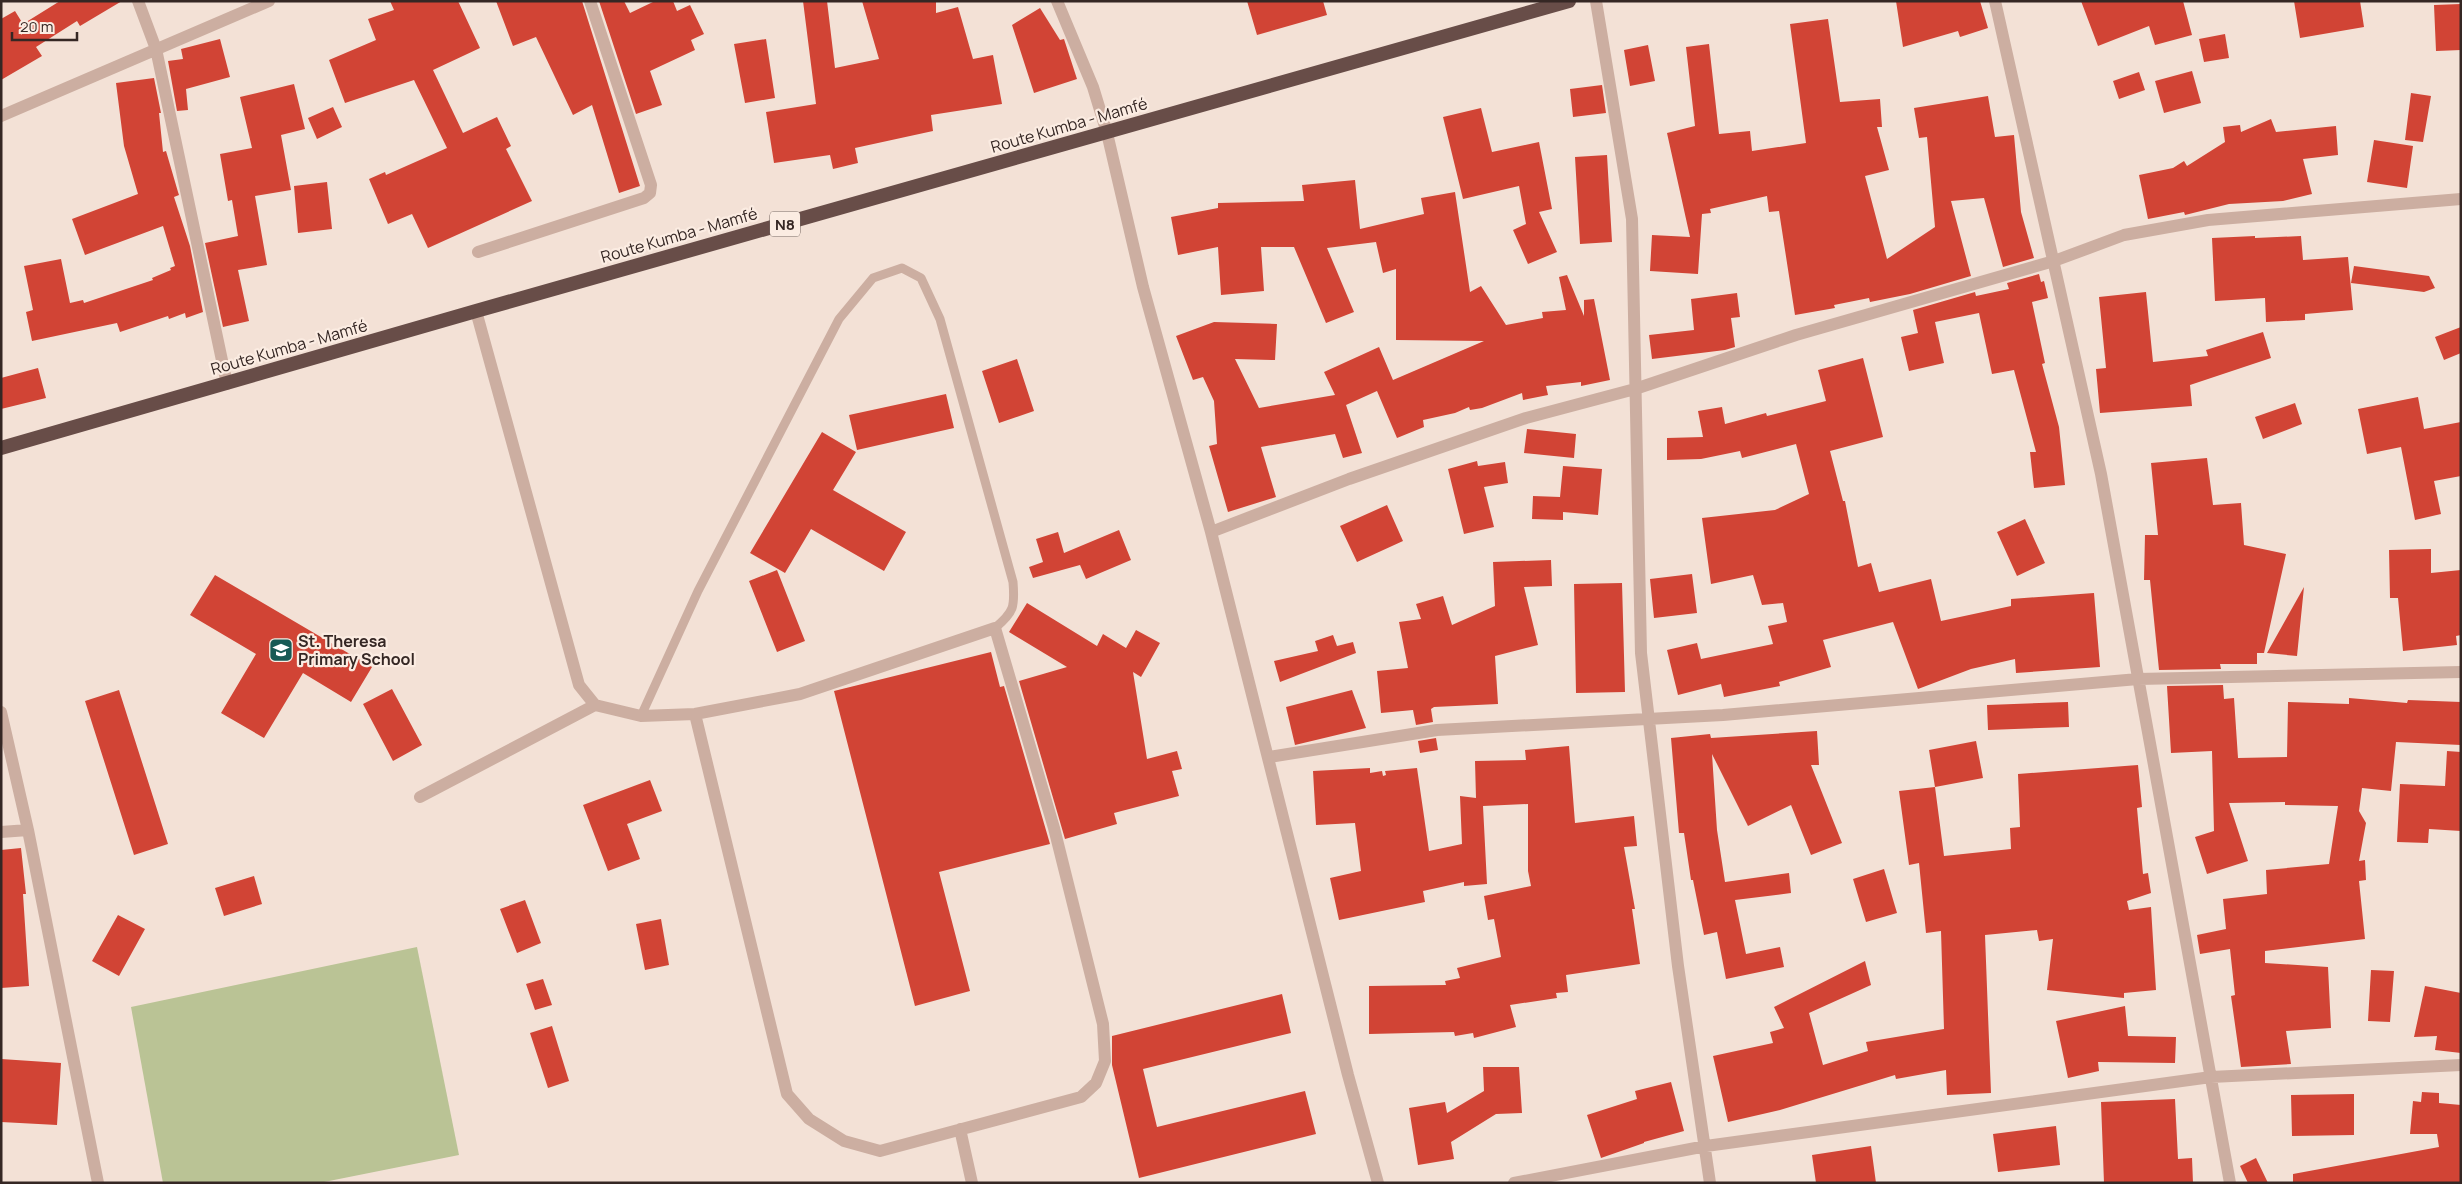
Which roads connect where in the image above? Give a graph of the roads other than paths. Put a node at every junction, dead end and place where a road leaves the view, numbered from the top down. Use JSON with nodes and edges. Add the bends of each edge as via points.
{"nodes":[{"id":1,"x":138,"y":1,"type":"edge"},
{"id":2,"x":269,"y":1,"type":"edge"},
{"id":3,"x":590,"y":1,"type":"edge"},
{"id":4,"x":1057,"y":1,"type":"edge"},
{"id":5,"x":1569,"y":1,"type":"edge"},
{"id":6,"x":1596,"y":1,"type":"edge"},
{"id":7,"x":1995,"y":1,"type":"edge"},
{"id":8,"x":156,"y":49,"type":"junction"},
{"id":9,"x":1,"y":116,"type":"edge"},
{"id":10,"x":1107,"y":133,"type":"junction"},
{"id":11,"x":2461,"y":199,"type":"edge"},
{"id":12,"x":478,"y":252,"type":"dead end"},
{"id":13,"x":2054,"y":261,"type":"junction"},
{"id":14,"x":476,"y":310,"type":"junction"},
{"id":15,"x":227,"y":384,"type":"junction"},
{"id":16,"x":1635,"y":389,"type":"junction"},
{"id":17,"x":1,"y":448,"type":"edge"},
{"id":18,"x":1211,"y":532,"type":"junction"},
{"id":19,"x":995,"y":628,"type":"junction"},
{"id":20,"x":2461,"y":672,"type":"edge"},
{"id":21,"x":2138,"y":679,"type":"junction"},
{"id":22,"x":595,"y":705,"type":"junction"},
{"id":23,"x":1,"y":712,"type":"edge"},
{"id":24,"x":695,"y":714,"type":"junction"},
{"id":25,"x":640,"y":716,"type":"junction"},
{"id":26,"x":1648,"y":719,"type":"junction"},
{"id":27,"x":1269,"y":757,"type":"junction"},
{"id":28,"x":420,"y":797,"type":"dead end"},
{"id":29,"x":28,"y":830,"type":"junction"},
{"id":30,"x":1,"y":832,"type":"edge"},
{"id":31,"x":2461,"y":1065,"type":"edge"},
{"id":32,"x":2211,"y":1076,"type":"junction"},
{"id":33,"x":960,"y":1130,"type":"junction"},
{"id":34,"x":1706,"y":1146,"type":"junction"},
{"id":35,"x":98,"y":1183,"type":"edge"},
{"id":36,"x":972,"y":1183,"type":"edge"},
{"id":37,"x":1378,"y":1183,"type":"edge"},
{"id":38,"x":1514,"y":1183,"type":"edge"},
{"id":39,"x":1710,"y":1183,"type":"edge"},
{"id":40,"x":2230,"y":1183,"type":"edge"}],
"edges":[{"from":1,"to":8,"type":"street"},
{"from":2,"to":8,"type":"street"},
{"from":3,"to":12,"type":"street","via":[[651,185],[650,193],[644,198]]},
{"from":4,"to":10,"type":"street","via":[[1093,86]]},
{"from":5,"to":10,"type":"highway","name":"Route Kumba - Mamfé","number":"N8"},
{"from":6,"to":16,"type":"street","via":[[1632,219]]},
{"from":7,"to":13,"type":"street"},
{"from":8,"to":9,"type":"street"},
{"from":8,"to":15,"type":"street"},
{"from":10,"to":14,"type":"highway","name":"Route Kumba - Mamfé","number":"N8"},
{"from":10,"to":18,"type":"street","via":[[1143,287]]},
{"from":11,"to":13,"type":"street","via":[[2208,220],[2124,235]]},
{"from":13,"to":16,"type":"street","via":[[1796,335]]},
{"from":13,"to":21,"type":"street","via":[[2101,474]]},
{"from":14,"to":15,"type":"highway","name":"Route Kumba - Mamfé","number":"N8"},
{"from":14,"to":22,"type":"street","via":[[579,685]]},
{"from":15,"to":17,"type":"highway","name":"Route Kumba - Mamfé","number":"N8"},
{"from":16,"to":18,"type":"street","via":[[1526,418],[1349,479]]},
{"from":16,"to":26,"type":"street","via":[[1640,652]]},
{"from":18,"to":27,"type":"street"},
{"from":19,"to":24,"type":"street","via":[[800,694]]},
{"from":19,"to":25,"type":"lane","via":[[1009,616],[1014,603],[1013,582],[940,319],[921,278],[902,268],[873,278],[839,319],[698,591]]},
{"from":19,"to":33,"type":"street","via":[[1054,828],[1103,1024],[1104,1061],[1096,1083],[1081,1097]]},
{"from":20,"to":21,"type":"street"},
{"from":21,"to":26,"type":"street"},
{"from":21,"to":32,"type":"street"},
{"from":22,"to":25,"type":"street"},
{"from":22,"to":28,"type":"street"},
{"from":23,"to":29,"type":"street"},
{"from":24,"to":25,"type":"street"},
{"from":24,"to":33,"type":"street","via":[[787,1094],[809,1119],[844,1140],[880,1151]]},
{"from":26,"to":27,"type":"street","via":[[1437,730]]},
{"from":26,"to":34,"type":"street","via":[[1678,966]]},
{"from":27,"to":37,"type":"street"},
{"from":29,"to":30,"type":"street"},
{"from":29,"to":35,"type":"street"},
{"from":31,"to":32,"type":"street"},
{"from":32,"to":34,"type":"street"},
{"from":32,"to":40,"type":"street"},
{"from":33,"to":36,"type":"street"},
{"from":34,"to":38,"type":"street"},
{"from":34,"to":39,"type":"street"}]}
